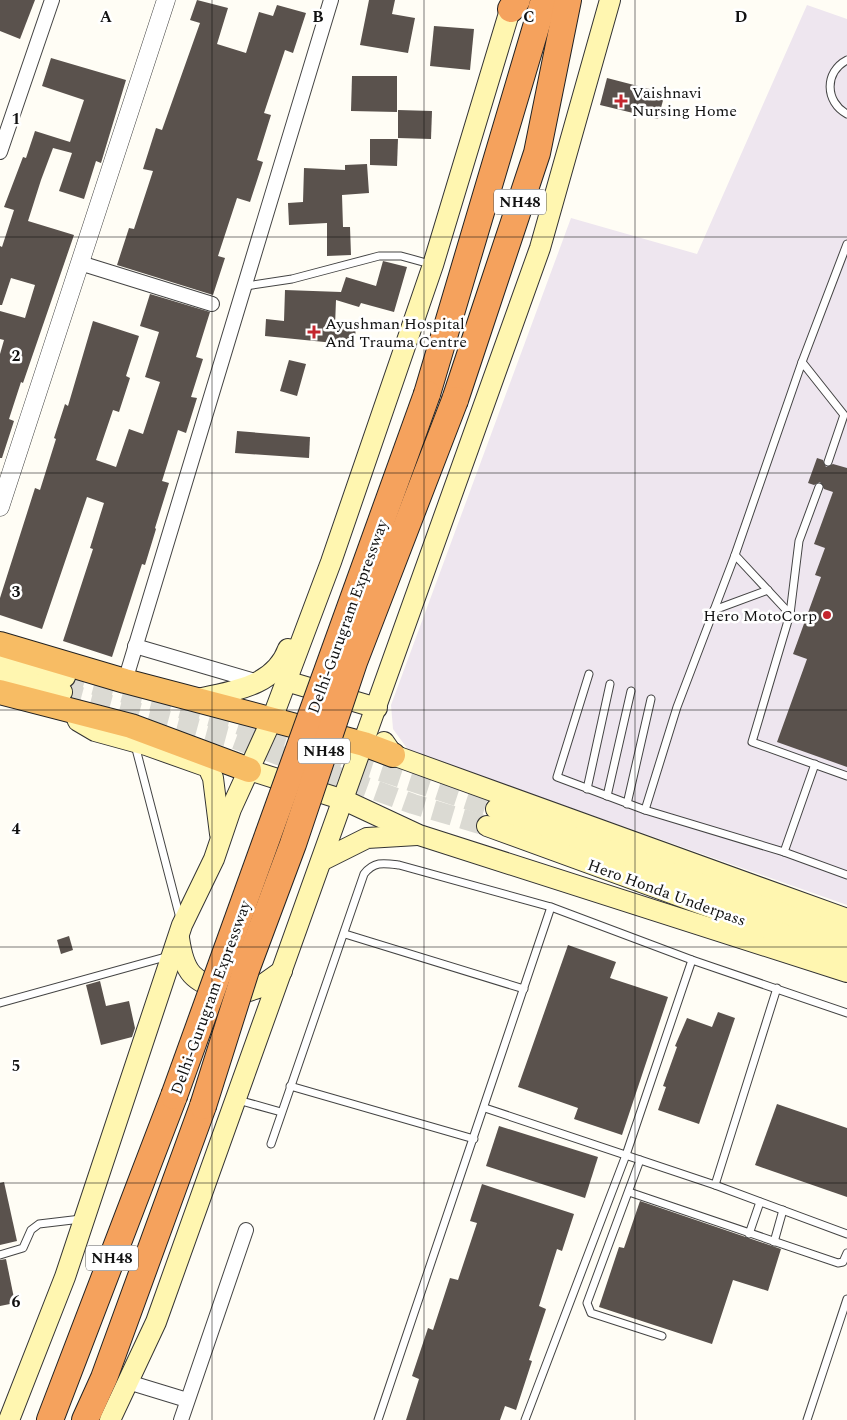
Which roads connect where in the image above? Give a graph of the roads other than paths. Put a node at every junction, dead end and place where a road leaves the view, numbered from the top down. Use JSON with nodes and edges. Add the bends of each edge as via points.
{"nodes":[{"id":1,"x":52,"y":0,"type":"edge"},
{"id":2,"x":166,"y":0,"type":"edge"},
{"id":3,"x":331,"y":0,"type":"edge"},
{"id":4,"x":544,"y":0,"type":"edge"},
{"id":5,"x":568,"y":0,"type":"edge"},
{"id":6,"x":610,"y":0,"type":"edge"},
{"id":7,"x":513,"y":3,"type":"edge"},
{"id":8,"x":847,"y":60,"type":"edge"},
{"id":9,"x":847,"y":114,"type":"edge"},
{"id":10,"x":0,"y":152,"type":"edge"},
{"id":11,"x":847,"y":244,"type":"edge"},
{"id":12,"x":80,"y":263,"type":"junction"},
{"id":13,"x":433,"y":265,"type":"junction"},
{"id":14,"x":246,"y":286,"type":"junction"},
{"id":15,"x":212,"y":304,"type":"dead end"},
{"id":16,"x":802,"y":362,"type":"junction"},
{"id":17,"x":828,"y":462,"type":"dead end"},
{"id":18,"x":819,"y":487,"type":"dead end"},
{"id":19,"x":0,"y":507,"type":"edge"},
{"id":20,"x":735,"y":555,"type":"junction"},
{"id":21,"x":322,"y":584,"type":"junction"},
{"id":22,"x":768,"y":590,"type":"junction"},
{"id":23,"x":714,"y":610,"type":"junction"},
{"id":24,"x":790,"y":614,"type":"junction"},
{"id":25,"x":0,"y":644,"type":"edge"},
{"id":26,"x":136,"y":646,"type":"junction"},
{"id":27,"x":0,"y":656,"type":"edge"},
{"id":28,"x":0,"y":673,"type":"edge"},
{"id":29,"x":589,"y":674,"type":"dead end"},
{"id":30,"x":125,"y":681,"type":"junction"},
{"id":31,"x":286,"y":681,"type":"junction"},
{"id":32,"x":258,"y":682,"type":"junction"},
{"id":33,"x":610,"y":684,"type":"dead end"},
{"id":34,"x":631,"y":691,"type":"dead end"},
{"id":35,"x":0,"y":692,"type":"edge"},
{"id":36,"x":67,"y":693,"type":"junction"},
{"id":37,"x":650,"y":699,"type":"dead end"},
{"id":38,"x":194,"y":700,"type":"junction"},
{"id":39,"x":379,"y":702,"type":"junction"},
{"id":40,"x":272,"y":718,"type":"junction"},
{"id":41,"x":134,"y":742,"type":"junction"},
{"id":42,"x":364,"y":744,"type":"junction"},
{"id":43,"x":393,"y":755,"type":"junction"},
{"id":44,"x":227,"y":762,"type":"junction"},
{"id":45,"x":815,"y":764,"type":"junction"},
{"id":46,"x":249,"y":770,"type":"junction"},
{"id":47,"x":847,"y":776,"type":"edge"},
{"id":48,"x":587,"y":789,"type":"junction"},
{"id":49,"x":606,"y":796,"type":"junction"},
{"id":50,"x":344,"y":800,"type":"junction"},
{"id":51,"x":627,"y":804,"type":"junction"},
{"id":52,"x":231,"y":809,"type":"junction"},
{"id":53,"x":645,"y":810,"type":"junction"},
{"id":54,"x":419,"y":835,"type":"junction"},
{"id":55,"x":220,"y":841,"type":"junction"},
{"id":56,"x":784,"y":852,"type":"junction"},
{"id":57,"x":323,"y":860,"type":"junction"},
{"id":58,"x":847,"y":875,"type":"edge"},
{"id":59,"x":551,"y":907,"type":"junction"},
{"id":60,"x":847,"y":919,"type":"edge"},
{"id":61,"x":181,"y":931,"type":"junction"},
{"id":62,"x":345,"y":934,"type":"junction"},
{"id":63,"x":847,"y":937,"type":"edge"},
{"id":64,"x":172,"y":955,"type":"junction"},
{"id":65,"x":847,"y":957,"type":"edge"},
{"id":66,"x":692,"y":960,"type":"junction"},
{"id":67,"x":282,"y":971,"type":"junction"},
{"id":68,"x":847,"y":972,"type":"edge"},
{"id":69,"x":776,"y":988,"type":"junction"},
{"id":70,"x":524,"y":989,"type":"junction"},
{"id":71,"x":0,"y":1003,"type":"edge"},
{"id":72,"x":847,"y":1013,"type":"edge"},
{"id":73,"x":290,"y":1086,"type":"junction"},
{"id":74,"x":236,"y":1099,"type":"junction"},
{"id":75,"x":485,"y":1108,"type":"junction"},
{"id":76,"x":281,"y":1112,"type":"junction"},
{"id":77,"x":474,"y":1139,"type":"junction"},
{"id":78,"x":271,"y":1144,"type":"dead end"},
{"id":79,"x":626,"y":1155,"type":"junction"},
{"id":80,"x":640,"y":1160,"type":"junction"},
{"id":81,"x":715,"y":1185,"type":"junction"},
{"id":82,"x":629,"y":1192,"type":"junction"},
{"id":83,"x":760,"y":1202,"type":"junction"},
{"id":84,"x":783,"y":1210,"type":"junction"},
{"id":85,"x":84,"y":1219,"type":"junction"},
{"id":86,"x":246,"y":1230,"type":"dead end"},
{"id":87,"x":749,"y":1234,"type":"junction"},
{"id":88,"x":847,"y":1234,"type":"edge"},
{"id":89,"x":774,"y":1242,"type":"junction"},
{"id":90,"x":847,"y":1253,"type":"edge"},
{"id":91,"x":0,"y":1255,"type":"edge"},
{"id":92,"x":847,"y":1299,"type":"edge"},
{"id":93,"x":662,"y":1336,"type":"dead end"},
{"id":94,"x":128,"y":1382,"type":"junction"},
{"id":95,"x":187,"y":1400,"type":"junction"},
{"id":96,"x":6,"y":1419,"type":"edge"},
{"id":97,"x":50,"y":1420,"type":"edge"},
{"id":98,"x":85,"y":1420,"type":"edge"},
{"id":99,"x":110,"y":1420,"type":"edge"},
{"id":100,"x":181,"y":1420,"type":"edge"},
{"id":101,"x":378,"y":1420,"type":"edge"},
{"id":102,"x":525,"y":1420,"type":"edge"},
{"id":103,"x":807,"y":1420,"type":"edge"}],
"edges":[{"from":1,"to":10,"type":"street"},
{"from":2,"to":12,"type":"street"},
{"from":3,"to":14,"type":"street"},
{"from":4,"to":97,"type":"highway","name":"Delhi-Gurugram Expressway","number":"NH48","bridge":true,"via":[[427,394],[174,1096]]},
{"from":5,"to":98,"type":"highway","name":"Delhi-Gurugram Expressway","number":"NH48","bridge":true,"via":[[537,153],[454,400],[354,662],[293,844],[246,970],[203,1106],[104,1378]]},
{"from":6,"to":39,"type":"main road","via":[[540,248]]},
{"from":7,"to":13,"type":"main road"},
{"from":8,"to":9,"type":"lane","via":[[832,75],[830,89],[834,103]]},
{"from":11,"to":16,"type":"lane"},
{"from":12,"to":15,"type":"street"},
{"from":12,"to":19,"type":"street"},
{"from":13,"to":14,"type":"lane","via":[[401,256],[379,256],[292,279]]},
{"from":13,"to":21,"type":"main road"},
{"from":14,"to":26,"type":"street"},
{"from":16,"to":17,"type":"lane","via":[[844,415]]},
{"from":16,"to":20,"type":"lane"},
{"from":18,"to":24,"type":"lane","via":[[799,541]]},
{"from":20,"to":22,"type":"lane"},
{"from":20,"to":23,"type":"lane"},
{"from":21,"to":31,"type":"main road"},
{"from":21,"to":32,"type":"main road","via":[[312,591],[306,602],[283,662],[271,675]]},
{"from":22,"to":23,"type":"lane"},
{"from":22,"to":24,"type":"lane"},
{"from":23,"to":53,"type":"lane","via":[[677,706]]},
{"from":24,"to":45,"type":"lane","via":[[752,742]]},
{"from":25,"to":30,"type":"highway"},
{"from":26,"to":30,"type":"street"},
{"from":26,"to":32,"type":"street"},
{"from":27,"to":36,"type":"main road"},
{"from":28,"to":36,"type":"main road"},
{"from":29,"to":48,"type":"lane","via":[[557,777]]},
{"from":30,"to":38,"type":"highway"},
{"from":31,"to":39,"type":"main road"},
{"from":31,"to":40,"type":"main road"},
{"from":32,"to":38,"type":"main road"},
{"from":33,"to":48,"type":"lane"},
{"from":34,"to":49,"type":"lane"},
{"from":35,"to":36,"type":"highway"},
{"from":36,"to":41,"type":"main road","via":[[78,721],[85,727]]},
{"from":36,"to":44,"type":"highway","via":[[139,729]]},
{"from":37,"to":51,"type":"lane"},
{"from":38,"to":40,"type":"highway"},
{"from":39,"to":42,"type":"main road"},
{"from":39,"to":43,"type":"main road","via":[[379,734]]},
{"from":40,"to":42,"type":"highway"},
{"from":40,"to":46,"type":"main road"},
{"from":41,"to":55,"type":"main road","via":[[208,767],[213,778]]},
{"from":41,"to":61,"type":"lane"},
{"from":42,"to":43,"type":"highway"},
{"from":42,"to":50,"type":"main road"},
{"from":43,"to":60,"type":"main road"},
{"from":44,"to":46,"type":"highway"},
{"from":44,"to":52,"type":"main road"},
{"from":45,"to":47,"type":"lane"},
{"from":45,"to":56,"type":"lane"},
{"from":46,"to":50,"type":"main road"},
{"from":46,"to":52,"type":"main road"},
{"from":48,"to":49,"type":"lane"},
{"from":49,"to":51,"type":"lane"},
{"from":50,"to":54,"type":"main road"},
{"from":50,"to":57,"type":"main road"},
{"from":51,"to":53,"type":"lane"},
{"from":52,"to":55,"type":"main road"},
{"from":53,"to":56,"type":"lane"},
{"from":54,"to":57,"type":"main road","via":[[367,838]]},
{"from":54,"to":68,"type":"main road"},
{"from":55,"to":61,"type":"main road"},
{"from":56,"to":58,"type":"lane"},
{"from":57,"to":67,"type":"main road"},
{"from":59,"to":62,"type":"lane","via":[[399,865],[379,863],[370,866],[364,874]]},
{"from":59,"to":66,"type":"lane"},
{"from":59,"to":70,"type":"lane"},
{"from":61,"to":64,"type":"main road"},
{"from":61,"to":67,"type":"main road","via":[[182,959],[186,969],[195,978],[233,996],[258,988]]},
{"from":62,"to":70,"type":"lane"},
{"from":62,"to":73,"type":"lane"},
{"from":63,"to":65,"type":"main road","name":"Hero Honda Underpass","via":[[492,818]]},
{"from":64,"to":71,"type":"lane"},
{"from":64,"to":85,"type":"main road"},
{"from":66,"to":69,"type":"lane"},
{"from":66,"to":79,"type":"lane"},
{"from":67,"to":74,"type":"main road"},
{"from":69,"to":72,"type":"lane"},
{"from":69,"to":81,"type":"lane"},
{"from":70,"to":75,"type":"lane"},
{"from":73,"to":76,"type":"lane"},
{"from":73,"to":77,"type":"lane"},
{"from":74,"to":76,"type":"lane"},
{"from":74,"to":94,"type":"main road","via":[[156,1322]]},
{"from":75,"to":77,"type":"lane"},
{"from":75,"to":79,"type":"lane"},
{"from":76,"to":78,"type":"lane"},
{"from":77,"to":101,"type":"lane"},
{"from":79,"to":80,"type":"lane"},
{"from":79,"to":102,"type":"lane"},
{"from":80,"to":81,"type":"lane"},
{"from":80,"to":82,"type":"lane"},
{"from":81,"to":83,"type":"lane"},
{"from":82,"to":87,"type":"lane"},
{"from":82,"to":93,"type":"lane","via":[[587,1303],[588,1308],[591,1313]]},
{"from":83,"to":84,"type":"lane"},
{"from":83,"to":87,"type":"lane"},
{"from":84,"to":88,"type":"lane"},
{"from":84,"to":89,"type":"lane"},
{"from":85,"to":91,"type":"lane","via":[[39,1224],[31,1230],[23,1248]]},
{"from":85,"to":96,"type":"main road","via":[[65,1277]]},
{"from":86,"to":95,"type":"street"},
{"from":87,"to":89,"type":"lane"},
{"from":89,"to":90,"type":"lane","via":[[838,1263],[843,1262]]},
{"from":92,"to":103,"type":"lane"},
{"from":94,"to":95,"type":"street"},
{"from":94,"to":99,"type":"main road"},
{"from":95,"to":100,"type":"street"}]}
